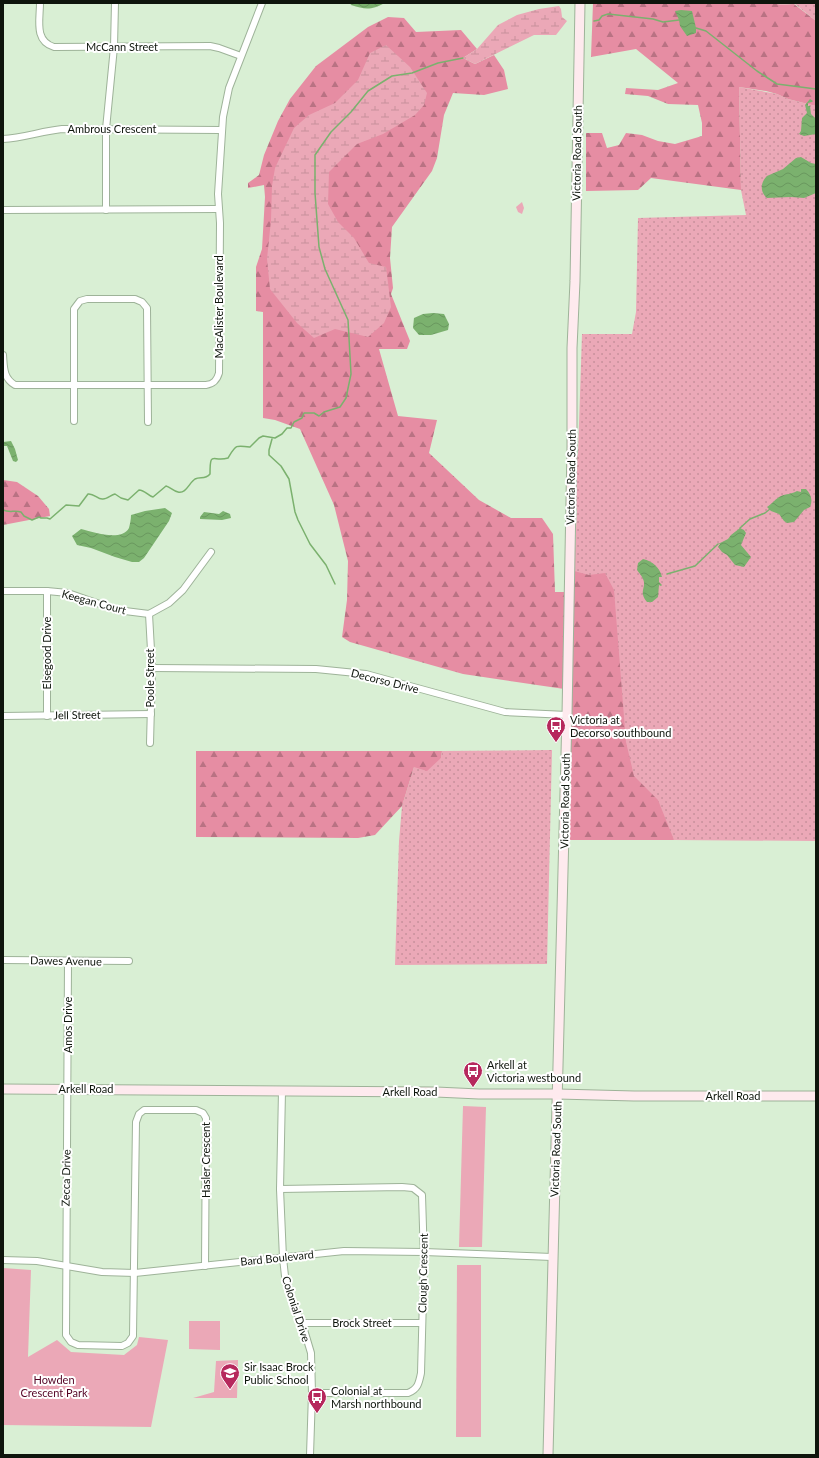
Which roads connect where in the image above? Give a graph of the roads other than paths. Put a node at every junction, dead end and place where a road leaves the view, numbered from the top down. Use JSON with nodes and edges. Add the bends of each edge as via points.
{"nodes":[{"id":1,"x":40,"y":3,"type":"edge"},
{"id":2,"x":114,"y":3,"type":"edge"},
{"id":3,"x":262,"y":3,"type":"edge"},
{"id":4,"x":580,"y":3,"type":"edge"},
{"id":5,"x":114,"y":47,"type":"junction"},
{"id":6,"x":241,"y":56,"type":"junction"},
{"id":7,"x":106,"y":129,"type":"junction"},
{"id":8,"x":221,"y":130,"type":"junction"},
{"id":9,"x":3,"y":139,"type":"edge"},
{"id":10,"x":3,"y":210,"type":"edge"},
{"id":11,"x":106,"y":210,"type":"junction"},
{"id":12,"x":218,"y":210,"type":"junction"},
{"id":13,"x":3,"y":355,"type":"edge"},
{"id":14,"x":74,"y":385,"type":"junction"},
{"id":15,"x":148,"y":386,"type":"junction"},
{"id":16,"x":74,"y":421,"type":"dead end"},
{"id":17,"x":148,"y":422,"type":"dead end"},
{"id":18,"x":211,"y":552,"type":"dead end"},
{"id":19,"x":3,"y":591,"type":"edge"},
{"id":20,"x":47,"y":591,"type":"junction"},
{"id":21,"x":148,"y":614,"type":"junction"},
{"id":22,"x":152,"y":668,"type":"junction"},
{"id":23,"x":150,"y":714,"type":"junction"},
{"id":24,"x":567,"y":715,"type":"junction"},
{"id":25,"x":3,"y":716,"type":"edge"},
{"id":26,"x":47,"y":716,"type":"junction"},
{"id":27,"x":150,"y":743,"type":"dead end"},
{"id":28,"x":3,"y":960,"type":"edge"},
{"id":29,"x":68,"y":961,"type":"junction"},
{"id":30,"x":129,"y":961,"type":"dead end"},
{"id":31,"x":3,"y":1089,"type":"edge"},
{"id":32,"x":67,"y":1089,"type":"junction"},
{"id":33,"x":282,"y":1091,"type":"junction"},
{"id":34,"x":558,"y":1094,"type":"junction"},
{"id":35,"x":816,"y":1096,"type":"edge"},
{"id":36,"x":280,"y":1189,"type":"junction"},
{"id":37,"x":424,"y":1252,"type":"junction"},
{"id":38,"x":552,"y":1257,"type":"junction"},
{"id":39,"x":283,"y":1258,"type":"junction"},
{"id":40,"x":3,"y":1260,"type":"edge"},
{"id":41,"x":65,"y":1266,"type":"junction"},
{"id":42,"x":205,"y":1266,"type":"junction"},
{"id":43,"x":134,"y":1273,"type":"junction"},
{"id":44,"x":302,"y":1323,"type":"junction"},
{"id":45,"x":422,"y":1323,"type":"junction"},
{"id":46,"x":312,"y":1393,"type":"junction"},
{"id":47,"x":310,"y":1455,"type":"edge"},
{"id":48,"x":548,"y":1455,"type":"edge"}],
"edges":[{"from":1,"to":5,"type":"street","name":"McCann Street","via":[[40,32],[42,40],[47,45]]},
{"from":2,"to":5,"type":"street"},
{"from":3,"to":6,"type":"street","name":"MacAlister Boulevard"},
{"from":4,"to":24,"type":"main road","name":"Victoria Road South"},
{"from":5,"to":6,"type":"street","name":"McCann Street","via":[[210,46]]},
{"from":5,"to":7,"type":"street"},
{"from":6,"to":8,"type":"street","name":"MacAlister Boulevard","via":[[224,104]]},
{"from":7,"to":8,"type":"street","name":"Ambrous Crescent"},
{"from":7,"to":9,"type":"street","name":"Ambrous Crescent","via":[[51,130]]},
{"from":7,"to":11,"type":"street"},
{"from":8,"to":12,"type":"street","name":"MacAlister Boulevard"},
{"from":10,"to":11,"type":"street"},
{"from":11,"to":12,"type":"street"},
{"from":12,"to":15,"type":"street","name":"MacAlister Boulevard","via":[[218,378],[206,385]]},
{"from":13,"to":14,"type":"street","name":"MacAlister Boulevard","via":[[6,378],[15,385]]},
{"from":14,"to":15,"type":"street","name":"MacAlister Boulevard"},
{"from":14,"to":15,"type":"street","via":[[74,309],[87,299],[135,299],[147,308]]},
{"from":14,"to":16,"type":"street"},
{"from":15,"to":17,"type":"street"},
{"from":18,"to":21,"type":"street","via":[[183,590],[169,603]]},
{"from":19,"to":20,"type":"street","name":"Keegan Court"},
{"from":20,"to":21,"type":"street","name":"Keegan Court","via":[[68,593],[117,610]]},
{"from":20,"to":26,"type":"street","name":"Elsegood Drive"},
{"from":21,"to":22,"type":"street","name":"Poole Street"},
{"from":22,"to":23,"type":"street","name":"Poole Street"},
{"from":22,"to":24,"type":"street","name":"Decorso Drive","via":[[346,671],[374,676],[504,712]]},
{"from":23,"to":26,"type":"street","name":"Jell Street"},
{"from":23,"to":27,"type":"street","name":"Poole Street"},
{"from":24,"to":34,"type":"main road","name":"Victoria Road South"},
{"from":25,"to":26,"type":"street","name":"Jell Street"},
{"from":28,"to":29,"type":"street","name":"Dawes Avenue"},
{"from":29,"to":30,"type":"street","name":"Dawes Avenue"},
{"from":29,"to":32,"type":"street","name":"Amos Drive"},
{"from":31,"to":32,"type":"main road","name":"Arkell Road"},
{"from":32,"to":33,"type":"main road","name":"Arkell Road"},
{"from":32,"to":41,"type":"street","name":"Zecca Drive"},
{"from":33,"to":34,"type":"main road","name":"Arkell Road"},
{"from":33,"to":36,"type":"street","name":"Colonial Drive"},
{"from":34,"to":35,"type":"main road","name":"Arkell Road"},
{"from":34,"to":38,"type":"main road","name":"Victoria Road South"},
{"from":36,"to":37,"type":"street","name":"Clough Crescent","via":[[413,1188],[422,1196]]},
{"from":36,"to":39,"type":"street","name":"Colonial Drive"},
{"from":37,"to":38,"type":"street","name":"Bard Boulevard"},
{"from":37,"to":39,"type":"street","name":"Bard Boulevard","via":[[344,1251]]},
{"from":37,"to":45,"type":"street","name":"Clough Crescent"},
{"from":38,"to":48,"type":"main road","name":"Victoria Road South"},
{"from":39,"to":42,"type":"street","name":"Bard Boulevard"},
{"from":39,"to":44,"type":"street","name":"Colonial Drive","via":[[294,1307]]},
{"from":40,"to":41,"type":"street","name":"Bard Boulevard","via":[[37,1261]]},
{"from":41,"to":43,"type":"street","name":"Bard Boulevard","via":[[102,1272]]},
{"from":41,"to":43,"type":"street","name":"Zecca Drive","via":[[65,1331],[68,1339],[78,1345],[122,1346],[131,1340],[134,1332]]},
{"from":42,"to":43,"type":"street","name":"Bard Boulevard"},
{"from":42,"to":43,"type":"street","name":"Hasler Crescent","via":[[206,1118],[203,1113],[196,1110],[147,1109],[139,1114],[136,1122]]},
{"from":44,"to":45,"type":"street","name":"Brock Street"},
{"from":44,"to":46,"type":"street","name":"Colonial Drive","via":[[311,1353]]},
{"from":45,"to":46,"type":"street","name":"Clough Crescent","via":[[421,1373],[418,1386],[413,1391],[408,1394]]},
{"from":46,"to":47,"type":"street","name":"Colonial Drive"}]}
